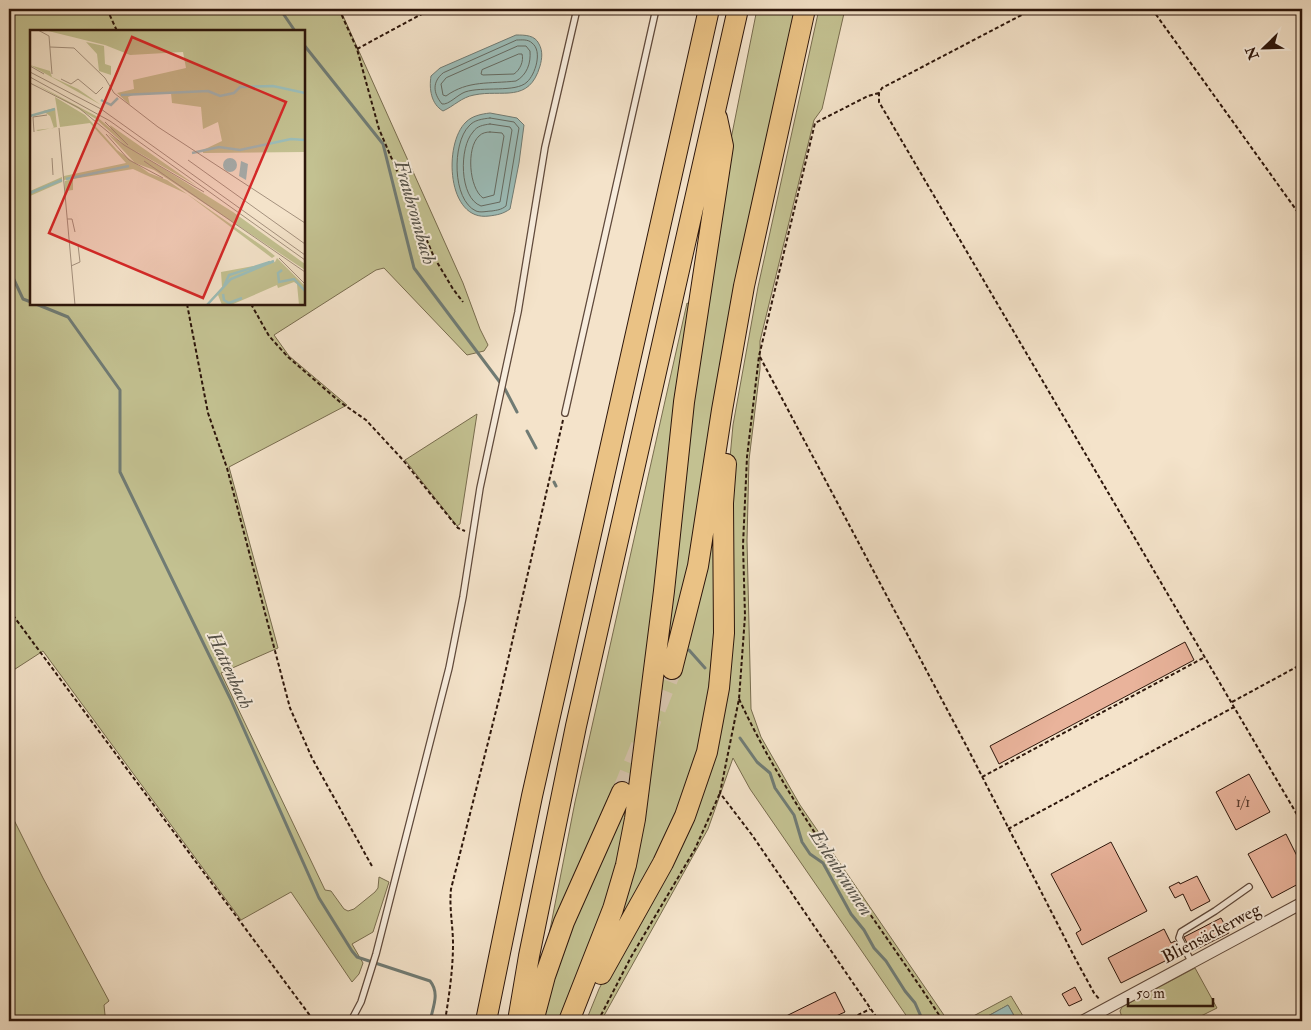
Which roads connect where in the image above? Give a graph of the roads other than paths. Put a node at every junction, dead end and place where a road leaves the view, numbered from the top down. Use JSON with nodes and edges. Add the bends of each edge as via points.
{"nodes":[{"id":1,"x":577,"y":9,"type":"edge"},
{"id":2,"x":656,"y":9,"type":"edge"},
{"id":3,"x":709,"y":9,"type":"edge"},
{"id":4,"x":738,"y":9,"type":"edge"},
{"id":5,"x":805,"y":9,"type":"edge"},
{"id":6,"x":716,"y":111,"type":"junction"},
{"id":7,"x":722,"y":410,"type":"junction"},
{"id":8,"x":565,"y":413,"type":"road end"},
{"id":9,"x":672,"y":669,"type":"tunnel mouth"},
{"id":10,"x":622,"y":792,"type":"tunnel mouth"},
{"id":11,"x":1249,"y":886,"type":"dead end"},
{"id":12,"x":1302,"y":904,"type":"edge"},
{"id":13,"x":1192,"y":963,"type":"junction"},
{"id":14,"x":571,"y":1017,"type":"edge"},
{"id":15,"x":350,"y":1021,"type":"edge"},
{"id":16,"x":486,"y":1021,"type":"edge"},
{"id":17,"x":518,"y":1021,"type":"edge"},
{"id":18,"x":530,"y":1021,"type":"edge"},
{"id":19,"x":1083,"y":1021,"type":"edge"}],
"edges":[{"from":1,"to":15,"type":"lane","via":[[545,147],[524,275],[480,488],[449,668],[376,954]]},
{"from":2,"to":8,"type":"lane"},
{"from":3,"to":16,"type":"highway","via":[[532,796]]},
{"from":4,"to":6,"type":"highway"},
{"from":5,"to":7,"type":"highway","via":[[755,233]]},
{"from":6,"to":14,"type":"highway","via":[[723,146],[684,402],[635,819],[613,909]]},
{"from":6,"to":17,"type":"highway","via":[[574,735]]},
{"from":7,"to":9,"type":"highway","via":[[698,566]]},
{"from":7,"to":14,"type":"highway","via":[[726,451],[724,633],[719,688],[707,752],[685,816],[663,863],[594,989]]},
{"from":10,"to":18,"type":"highway","via":[[564,922]]},
{"from":11,"to":13,"type":"lane","via":[[1181,932],[1179,938]]},
{"from":12,"to":13,"type":"street","name":"Bliensäckerweg"},
{"from":13,"to":19,"type":"street","name":"Bliensäckerweg"}]}
